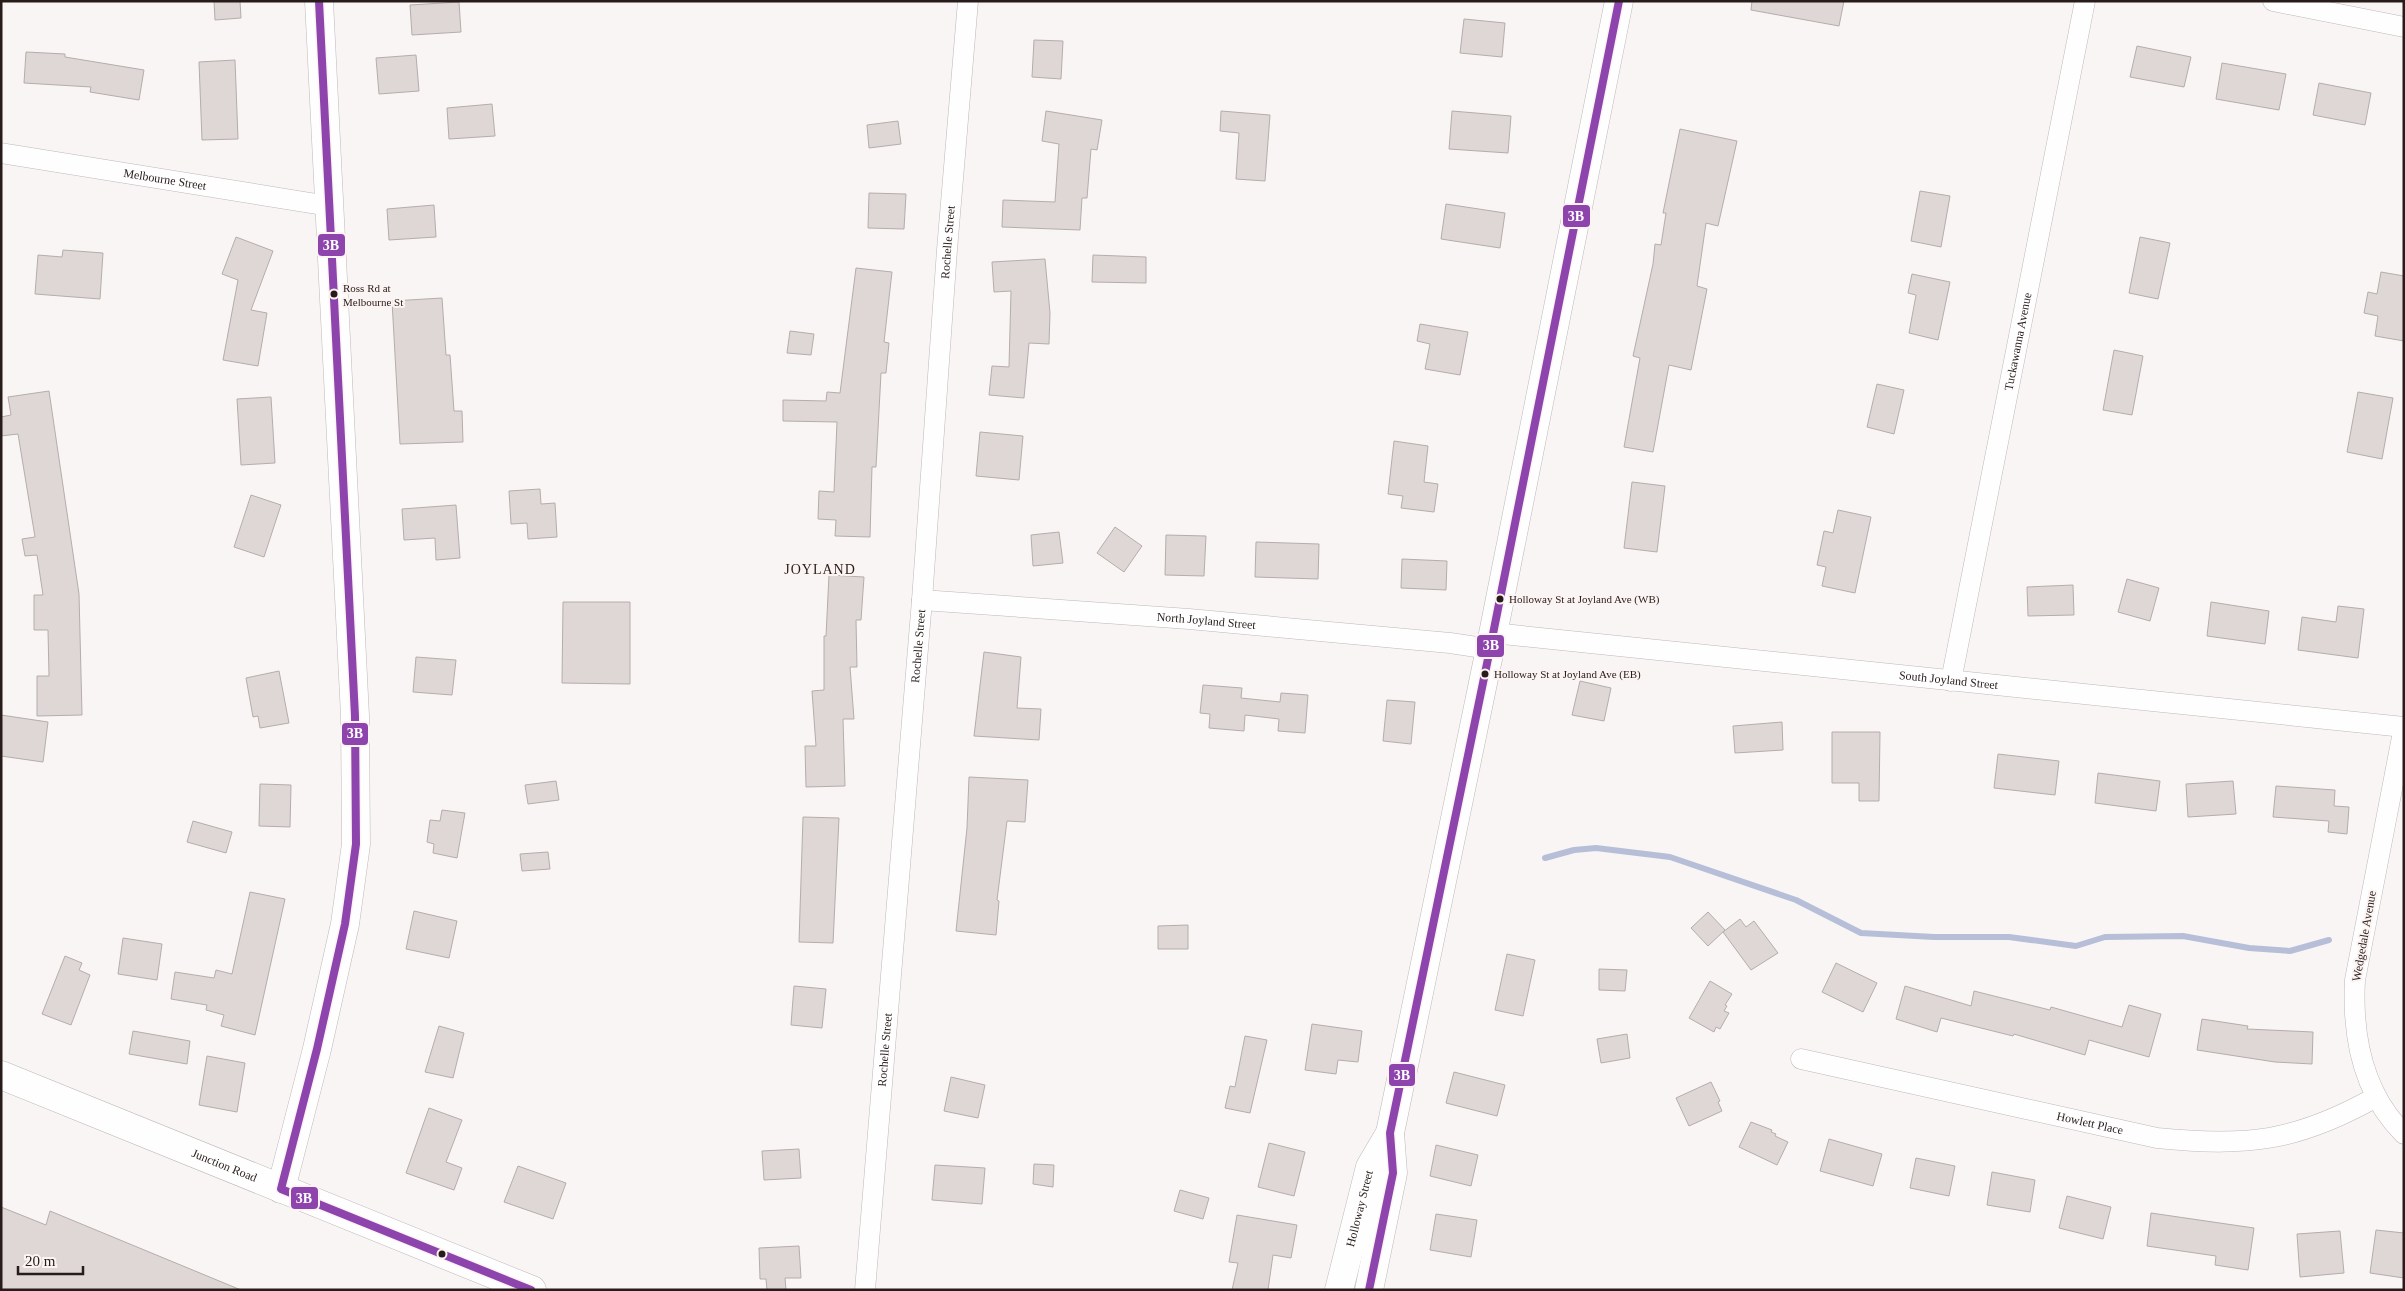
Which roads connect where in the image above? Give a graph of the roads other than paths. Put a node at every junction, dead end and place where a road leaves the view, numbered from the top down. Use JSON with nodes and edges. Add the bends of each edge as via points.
{"nodes":[{"id":1,"x":319,"y":1,"type":"edge"},
{"id":2,"x":968,"y":1,"type":"edge"},
{"id":3,"x":1619,"y":1,"type":"edge"},
{"id":4,"x":2085,"y":1,"type":"edge"},
{"id":5,"x":2273,"y":1,"type":"edge"},
{"id":6,"x":2404,"y":26,"type":"edge"},
{"id":7,"x":1,"y":153,"type":"edge"},
{"id":8,"x":329,"y":206,"type":"junction"},
{"id":9,"x":922,"y":600,"type":"junction"},
{"id":10,"x":1491,"y":641,"type":"junction"},
{"id":11,"x":1951,"y":681,"type":"junction"},
{"id":12,"x":2404,"y":727,"type":"edge"},
{"id":13,"x":1801,"y":1059,"type":"dead end"},
{"id":14,"x":1,"y":1075,"type":"edge"},
{"id":15,"x":2376,"y":1097,"type":"junction"},
{"id":16,"x":1390,"y":1133,"type":"junction"},
{"id":17,"x":2404,"y":1134,"type":"edge"},
{"id":18,"x":281,"y":1189,"type":"junction"},
{"id":19,"x":532,"y":1290,"type":"edge"},
{"id":20,"x":865,"y":1290,"type":"edge"},
{"id":21,"x":1338,"y":1290,"type":"edge"},
{"id":22,"x":1369,"y":1290,"type":"edge"}],
"edges":[{"from":1,"to":8,"type":"main road"},
{"from":2,"to":9,"type":"street","name":"Rochelle Street"},
{"from":3,"to":10,"type":"main road","name":"Holloway Street"},
{"from":4,"to":11,"type":"street","name":"Tuckawanna Avenue"},
{"from":5,"to":6,"type":"street"},
{"from":7,"to":8,"type":"street","name":"Melbourne Street"},
{"from":8,"to":18,"type":"main road","via":[[354,707],[356,844],[345,924]]},
{"from":9,"to":10,"type":"street","name":"North Joyland Street","via":[[1189,619],[1450,643]]},
{"from":9,"to":20,"type":"street","name":"Rochelle Street"},
{"from":10,"to":11,"type":"street","name":"South Joyland Street"},
{"from":10,"to":16,"type":"main road","name":"Holloway Street"},
{"from":11,"to":12,"type":"street","name":"South Joyland Street"},
{"from":12,"to":15,"type":"street","name":"Wedgedale Avenue","via":[[2355,980],[2353,1010],[2356,1037]]},
{"from":13,"to":15,"type":"street","name":"Howlett Place","via":[[2157,1138],[2200,1142],[2256,1141],[2299,1132],[2326,1123]]},
{"from":14,"to":18,"type":"main road","name":"Junction Road"},
{"from":15,"to":17,"type":"street","name":"Wedgedale Avenue"},
{"from":16,"to":21,"type":"main road","name":"Holloway Street","via":[[1370,1167]]},
{"from":16,"to":22,"type":"main road","name":"Holloway Street","via":[[1393,1173]]},
{"from":18,"to":19,"type":"main road","name":"Junction Road"}]}
